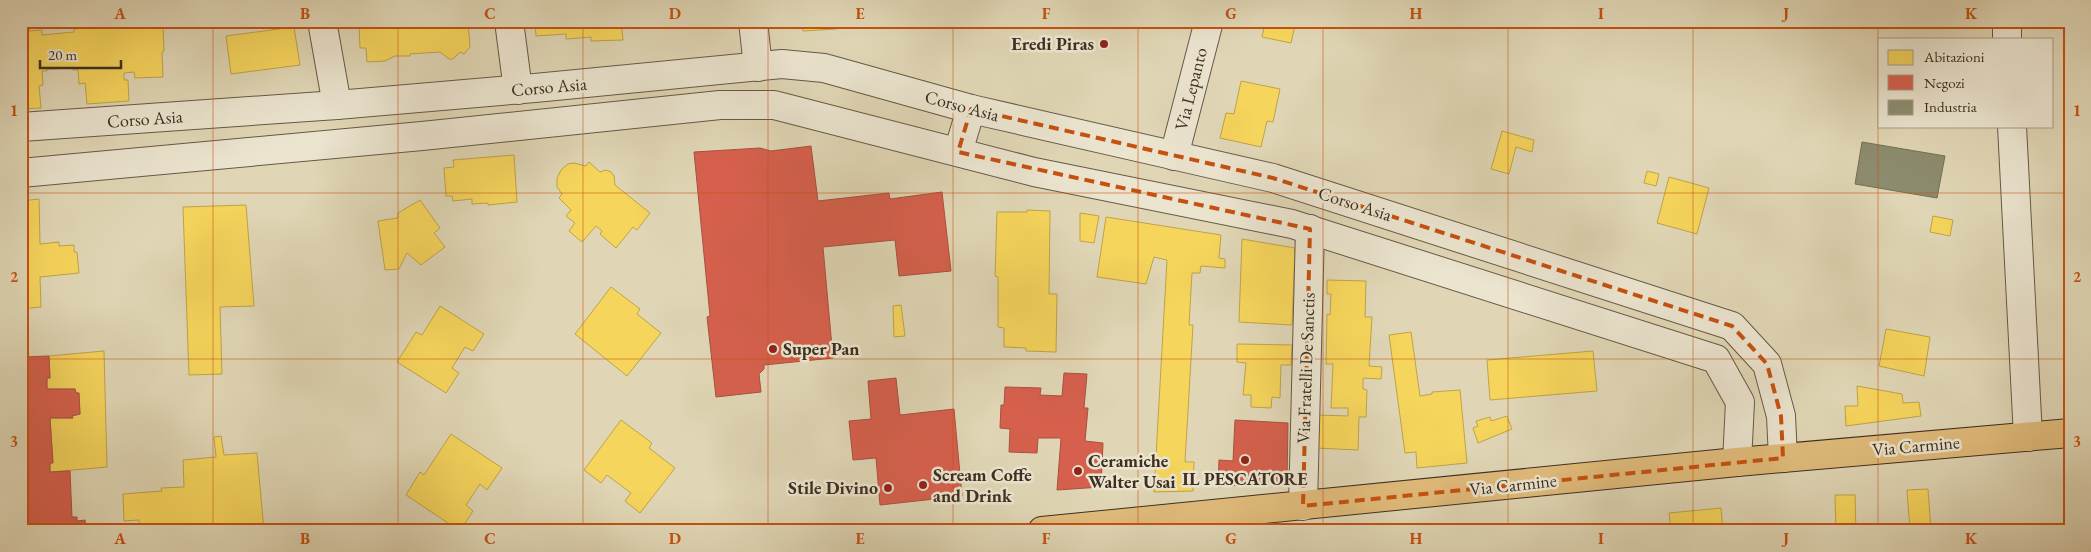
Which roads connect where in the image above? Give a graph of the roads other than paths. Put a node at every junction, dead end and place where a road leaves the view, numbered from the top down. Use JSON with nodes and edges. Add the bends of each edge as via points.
{"nodes":[{"id":1,"x":322,"y":21,"type":"edge"},
{"id":2,"x":509,"y":21,"type":"edge"},
{"id":3,"x":753,"y":21,"type":"edge"},
{"id":4,"x":1209,"y":21,"type":"edge"},
{"id":5,"x":2006,"y":21,"type":"edge"},
{"id":6,"x":2007,"y":38,"type":"edge"},
{"id":7,"x":758,"y":66,"type":"junction"},
{"id":8,"x":518,"y":90,"type":"junction"},
{"id":9,"x":337,"y":105,"type":"junction"},
{"id":10,"x":971,"y":109,"type":"junction"},
{"id":11,"x":21,"y":127,"type":"edge"},
{"id":12,"x":2012,"y":128,"type":"edge"},
{"id":13,"x":958,"y":152,"type":"junction"},
{"id":14,"x":1174,"y":156,"type":"junction"},
{"id":15,"x":21,"y":173,"type":"edge"},
{"id":16,"x":1310,"y":229,"type":"junction"},
{"id":17,"x":2070,"y":433,"type":"edge"},
{"id":18,"x":2028,"y":437,"type":"junction"},
{"id":19,"x":1783,"y":458,"type":"junction"},
{"id":20,"x":1737,"y":462,"type":"junction"},
{"id":21,"x":1303,"y":506,"type":"junction"},
{"id":22,"x":1042,"y":531,"type":"edge"}],
"edges":[{"from":1,"to":9,"type":"street"},
{"from":2,"to":8,"type":"street"},
{"from":3,"to":7,"type":"street"},
{"from":4,"to":14,"type":"street","name":"Via Lepanto"},
{"from":5,"to":6,"type":"street"},
{"from":7,"to":8,"type":"street","name":"Corso Asia"},
{"from":7,"to":10,"type":"street","name":"Corso Asia","via":[[782,64],[824,68]]},
{"from":8,"to":9,"type":"street","name":"Corso Asia"},
{"from":9,"to":11,"type":"street","name":"Corso Asia"},
{"from":10,"to":13,"type":"street"},
{"from":10,"to":14,"type":"street","name":"Corso Asia"},
{"from":12,"to":18,"type":"street"},
{"from":13,"to":15,"type":"street","name":"Corso Asia","via":[[774,105],[720,105]]},
{"from":13,"to":16,"type":"street","name":"Corso Asia","via":[[1034,172]]},
{"from":14,"to":19,"type":"street","name":"Corso Asia","via":[[1273,178],[1732,326],[1767,364],[1781,416]]},
{"from":16,"to":20,"type":"street","name":"Corso Asia","via":[[1716,359],[1740,402]]},
{"from":16,"to":21,"type":"street","name":"Via Fratelli De Sanctis"},
{"from":17,"to":18,"type":"main road","name":"Via Carmine"},
{"from":18,"to":19,"type":"main road","name":"Via Carmine"},
{"from":19,"to":20,"type":"main road","name":"Via Carmine"},
{"from":20,"to":21,"type":"main road","name":"Via Carmine"},
{"from":21,"to":22,"type":"main road","name":"Via Carmine"}]}
